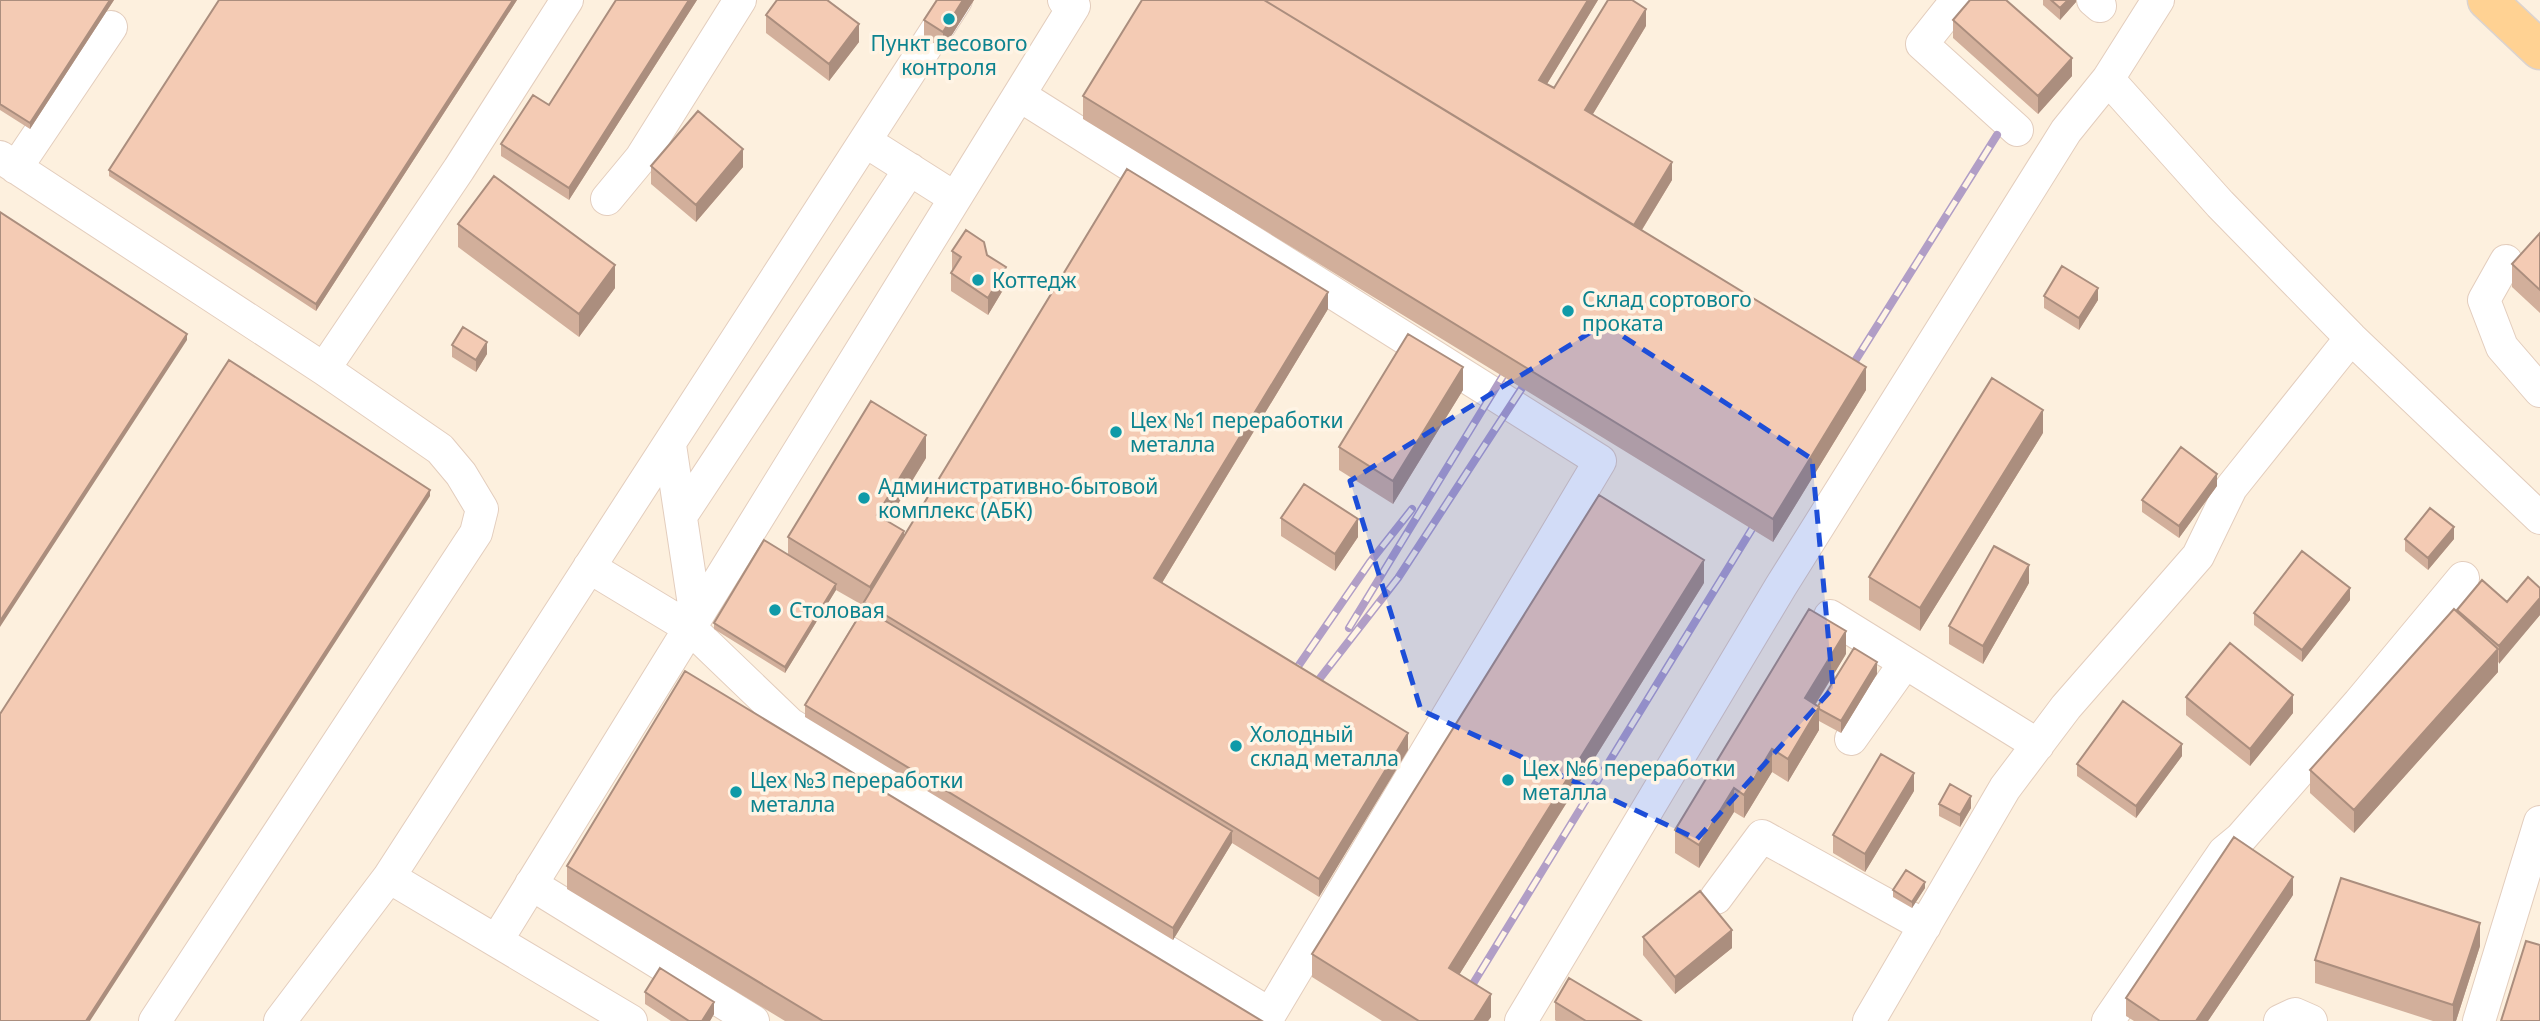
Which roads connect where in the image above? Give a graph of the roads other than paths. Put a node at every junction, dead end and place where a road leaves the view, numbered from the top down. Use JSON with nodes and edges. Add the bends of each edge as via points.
{"nodes":[{"id":1,"x":567,"y":0,"type":"edge"},
{"id":2,"x":740,"y":0,"type":"edge"},
{"id":3,"x":956,"y":0,"type":"edge"},
{"id":4,"x":1064,"y":0,"type":"edge"},
{"id":5,"x":1957,"y":0,"type":"edge"},
{"id":6,"x":2158,"y":0,"type":"edge"},
{"id":7,"x":2487,"y":0,"type":"edge"},
{"id":8,"x":111,"y":27,"type":"dead end"},
{"id":9,"x":2540,"y":50,"type":"edge"},
{"id":10,"x":2108,"y":79,"type":"junction"},
{"id":11,"x":1019,"y":95,"type":"junction"},
{"id":12,"x":2017,"y":130,"type":"dead end"},
{"id":13,"x":865,"y":141,"type":"junction"},
{"id":14,"x":8,"y":163,"type":"edge"},
{"id":15,"x":910,"y":169,"type":"junction"},
{"id":16,"x":955,"y":198,"type":"junction"},
{"id":17,"x":607,"y":199,"type":"dead end"},
{"id":18,"x":2505,"y":261,"type":"dead end"},
{"id":19,"x":2351,"y":338,"type":"junction"},
{"id":20,"x":324,"y":369,"type":"junction"},
{"id":21,"x":2540,"y":391,"type":"edge"},
{"id":22,"x":670,"y":445,"type":"junction"},
{"id":23,"x":681,"y":516,"type":"junction"},
{"id":24,"x":2540,"y":518,"type":"edge"},
{"id":25,"x":589,"y":567,"type":"junction"},
{"id":26,"x":2463,"y":578,"type":"dead end"},
{"id":27,"x":1830,"y":616,"type":"dead end"},
{"id":28,"x":693,"y":623,"type":"junction"},
{"id":29,"x":1905,"y":663,"type":"junction"},
{"id":30,"x":1851,"y":739,"type":"dead end"},
{"id":31,"x":2038,"y":745,"type":"junction"},
{"id":32,"x":2540,"y":822,"type":"edge"},
{"id":33,"x":389,"y":877,"type":"junction"},
{"id":34,"x":531,"y":884,"type":"junction"},
{"id":35,"x":1716,"y":898,"type":"dead end"},
{"id":36,"x":1925,"y":926,"type":"junction"},
{"id":37,"x":497,"y":940,"type":"junction"},
{"id":38,"x":155,"y":1021,"type":"edge"},
{"id":39,"x":280,"y":1021,"type":"edge"},
{"id":40,"x":631,"y":1021,"type":"edge"},
{"id":41,"x":753,"y":1021,"type":"edge"},
{"id":42,"x":1521,"y":1021,"type":"edge"},
{"id":43,"x":1869,"y":1021,"type":"edge"},
{"id":44,"x":2108,"y":1021,"type":"edge"},
{"id":45,"x":2280,"y":1021,"type":"edge"},
{"id":46,"x":2311,"y":1021,"type":"edge"},
{"id":47,"x":2479,"y":1021,"type":"edge"}],
"edges":[{"from":1,"to":20,"type":"lane"},
{"from":2,"to":17,"type":"lane","via":[[640,158]]},
{"from":3,"to":13,"type":"lane"},
{"from":4,"to":11,"type":"lane","via":[[1074,6]]},
{"from":5,"to":12,"type":"lane","via":[[1922,44]]},
{"from":6,"to":10,"type":"lane"},
{"from":7,"to":9,"type":"main road"},
{"from":8,"to":14,"type":"lane"},
{"from":10,"to":19,"type":"lane","via":[[2220,204]]},
{"from":10,"to":42,"type":"lane","via":[[2066,131],[1781,586]]},
{"from":11,"to":16,"type":"lane"},
{"from":11,"to":28,"type":"lane","via":[[1600,461],[1270,1014],[790,724]]},
{"from":13,"to":15,"type":"lane"},
{"from":13,"to":22,"type":"lane"},
{"from":14,"to":20,"type":"lane"},
{"from":15,"to":16,"type":"lane"},
{"from":15,"to":23,"type":"lane"},
{"from":16,"to":28,"type":"lane"},
{"from":18,"to":21,"type":"lane","via":[[2484,300],[2502,347]]},
{"from":19,"to":24,"type":"lane"},
{"from":19,"to":31,"type":"lane","via":[[2231,488],[2198,556]]},
{"from":20,"to":38,"type":"lane","via":[[440,450],[482,509],[476,533]]},
{"from":22,"to":23,"type":"lane"},
{"from":22,"to":25,"type":"lane"},
{"from":23,"to":28,"type":"lane"},
{"from":25,"to":28,"type":"lane"},
{"from":25,"to":33,"type":"lane"},
{"from":26,"to":44,"type":"lane","via":[[2314,755],[2224,852]]},
{"from":27,"to":29,"type":"lane"},
{"from":28,"to":34,"type":"lane"},
{"from":29,"to":30,"type":"lane"},
{"from":29,"to":31,"type":"lane"},
{"from":31,"to":36,"type":"lane","via":[[2005,788]]},
{"from":32,"to":47,"type":"lane"},
{"from":33,"to":37,"type":"lane"},
{"from":33,"to":39,"type":"lane"},
{"from":34,"to":37,"type":"lane"},
{"from":34,"to":41,"type":"lane"},
{"from":35,"to":36,"type":"lane","via":[[1762,836]]},
{"from":36,"to":43,"type":"lane"},
{"from":37,"to":40,"type":"lane"},
{"from":45,"to":46,"type":"lane","via":[[2295,1014]]}]}
